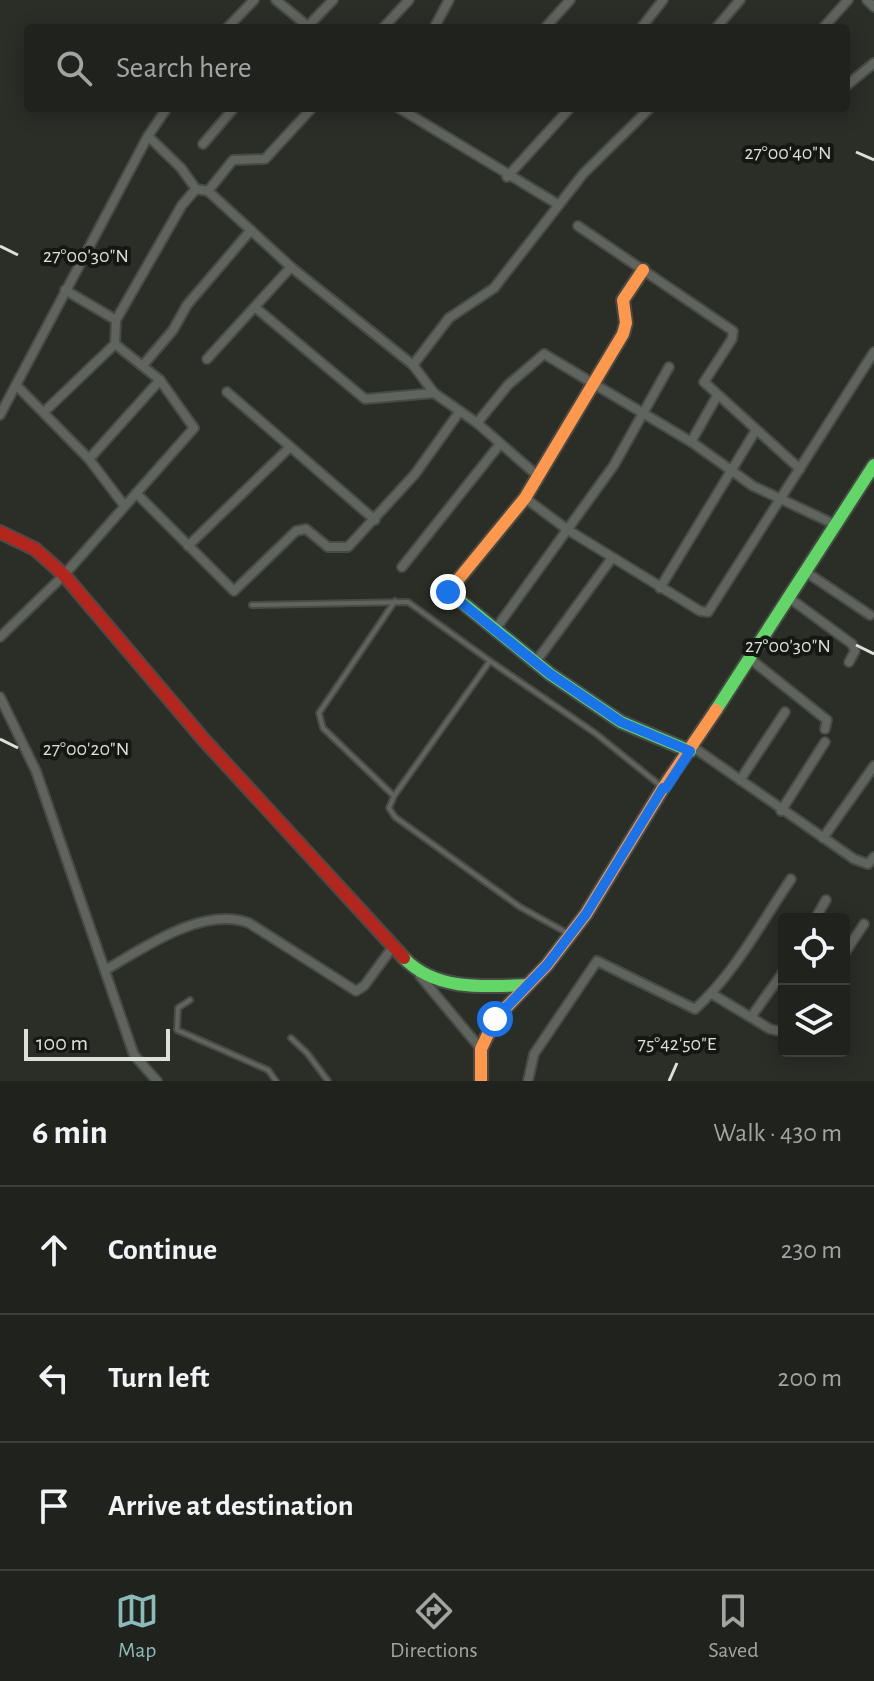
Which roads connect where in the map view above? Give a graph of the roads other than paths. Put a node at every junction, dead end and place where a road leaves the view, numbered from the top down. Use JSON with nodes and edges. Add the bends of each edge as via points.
{"nodes":[{"id":1,"x":254,"y":0,"type":"edge"},
{"id":2,"x":276,"y":0,"type":"edge"},
{"id":3,"x":333,"y":0,"type":"edge"},
{"id":4,"x":409,"y":0,"type":"edge"},
{"id":5,"x":449,"y":0,"type":"edge"},
{"id":6,"x":570,"y":0,"type":"edge"},
{"id":7,"x":663,"y":0,"type":"edge"},
{"id":8,"x":740,"y":0,"type":"edge"},
{"id":9,"x":848,"y":0,"type":"edge"},
{"id":10,"x":867,"y":0,"type":"edge"},
{"id":11,"x":874,"y":7,"type":"edge"},
{"id":12,"x":231,"y":24,"type":"edge"},
{"id":13,"x":304,"y":24,"type":"edge"},
{"id":14,"x":311,"y":24,"type":"edge"},
{"id":15,"x":387,"y":24,"type":"edge"},
{"id":16,"x":436,"y":24,"type":"edge"},
{"id":17,"x":549,"y":24,"type":"edge"},
{"id":18,"x":644,"y":24,"type":"edge"},
{"id":19,"x":720,"y":24,"type":"edge"},
{"id":20,"x":827,"y":24,"type":"edge"},
{"id":21,"x":874,"y":63,"type":"edge"},
{"id":22,"x":850,"y":83,"type":"edge"},
{"id":23,"x":164,"y":112,"type":"edge"},
{"id":24,"x":231,"y":112,"type":"edge"},
{"id":25,"x":309,"y":112,"type":"edge"},
{"id":26,"x":405,"y":112,"type":"edge"},
{"id":27,"x":566,"y":112,"type":"edge"},
{"id":28,"x":646,"y":112,"type":"edge"},
{"id":29,"x":148,"y":136,"type":"junction"},
{"id":30,"x":203,"y":144,"type":"dead end"},
{"id":31,"x":507,"y":177,"type":"junction"},
{"id":32,"x":196,"y":189,"type":"junction"},
{"id":33,"x":208,"y":191,"type":"junction"},
{"id":34,"x":559,"y":205,"type":"junction"},
{"id":35,"x":578,"y":226,"type":"dead end"},
{"id":36,"x":251,"y":230,"type":"junction"},
{"id":37,"x":291,"y":267,"type":"junction"},
{"id":38,"x":643,"y":270,"type":"junction"},
{"id":39,"x":65,"y":290,"type":"junction"},
{"id":40,"x":256,"y":308,"type":"junction"},
{"id":41,"x":116,"y":320,"type":"junction"},
{"id":42,"x":115,"y":344,"type":"junction"},
{"id":43,"x":874,"y":352,"type":"edge"},
{"id":44,"x":207,"y":359,"type":"dead end"},
{"id":45,"x":144,"y":364,"type":"junction"},
{"id":46,"x":413,"y":365,"type":"junction"},
{"id":47,"x":669,"y":367,"type":"dead end"},
{"id":48,"x":160,"y":380,"type":"junction"},
{"id":49,"x":593,"y":382,"type":"junction"},
{"id":50,"x":17,"y":386,"type":"junction"},
{"id":51,"x":227,"y":392,"type":"dead end"},
{"id":52,"x":434,"y":393,"type":"junction"},
{"id":53,"x":717,"y":396,"type":"junction"},
{"id":54,"x":0,"y":398,"type":"edge"},
{"id":55,"x":7,"y":406,"type":"junction"},
{"id":56,"x":460,"y":411,"type":"junction"},
{"id":57,"x":44,"y":412,"type":"junction"},
{"id":58,"x":643,"y":413,"type":"junction"},
{"id":59,"x":0,"y":415,"type":"edge"},
{"id":60,"x":477,"y":423,"type":"junction"},
{"id":61,"x":756,"y":430,"type":"junction"},
{"id":62,"x":691,"y":442,"type":"junction"},
{"id":63,"x":500,"y":444,"type":"junction"},
{"id":64,"x":289,"y":448,"type":"junction"},
{"id":65,"x":89,"y":459,"type":"junction"},
{"id":66,"x":874,"y":465,"type":"edge"},
{"id":67,"x":800,"y":469,"type":"junction"},
{"id":68,"x":730,"y":471,"type":"junction"},
{"id":69,"x":538,"y":476,"type":"junction"},
{"id":70,"x":136,"y":493,"type":"junction"},
{"id":71,"x":525,"y":498,"type":"junction"},
{"id":72,"x":780,"y":500,"type":"junction"},
{"id":73,"x":123,"y":504,"type":"junction"},
{"id":74,"x":375,"y":520,"type":"junction"},
{"id":75,"x":836,"y":525,"type":"junction"},
{"id":76,"x":568,"y":530,"type":"junction"},
{"id":77,"x":0,"y":532,"type":"edge"},
{"id":78,"x":188,"y":546,"type":"junction"},
{"id":79,"x":612,"y":558,"type":"junction"},
{"id":80,"x":402,"y":567,"type":"dead end"},
{"id":81,"x":806,"y":572,"type":"junction"},
{"id":82,"x":64,"y":575,"type":"junction"},
{"id":83,"x":660,"y":588,"type":"junction"},
{"id":84,"x":788,"y":597,"type":"junction"},
{"id":85,"x":395,"y":601,"type":"junction"},
{"id":86,"x":252,"y":605,"type":"dead end"},
{"id":87,"x":870,"y":615,"type":"dead end"},
{"id":88,"x":494,"y":632,"type":"junction"},
{"id":89,"x":0,"y":637,"type":"edge"},
{"id":90,"x":749,"y":658,"type":"junction"},
{"id":91,"x":490,"y":661,"type":"junction"},
{"id":92,"x":849,"y":662,"type":"dead end"},
{"id":93,"x":535,"y":663,"type":"junction"},
{"id":94,"x":0,"y":695,"type":"edge"},
{"id":95,"x":785,"y":712,"type":"dead end"},
{"id":96,"x":825,"y":729,"type":"dead end"},
{"id":97,"x":825,"y":742,"type":"dead end"},
{"id":98,"x":691,"y":749,"type":"junction"},
{"id":99,"x":874,"y":766,"type":"edge"},
{"id":100,"x":740,"y":780,"type":"junction"},
{"id":101,"x":663,"y":788,"type":"junction"},
{"id":102,"x":394,"y":796,"type":"junction"},
{"id":103,"x":781,"y":811,"type":"junction"},
{"id":104,"x":823,"y":838,"type":"junction"},
{"id":105,"x":874,"y":857,"type":"edge"},
{"id":106,"x":791,"y":879,"type":"dead end"},
{"id":107,"x":826,"y":900,"type":"dead end"},
{"id":108,"x":818,"y":913,"type":"edge"},
{"id":109,"x":864,"y":924,"type":"dead end"},
{"id":110,"x":570,"y":935,"type":"junction"},
{"id":111,"x":850,"y":945,"type":"edge"},
{"id":112,"x":392,"y":948,"type":"junction"},
{"id":113,"x":107,"y":969,"type":"junction"},
{"id":114,"x":419,"y":974,"type":"junction"},
{"id":115,"x":778,"y":979,"type":"edge"},
{"id":116,"x":527,"y":985,"type":"junction"},
{"id":117,"x":712,"y":994,"type":"junction"},
{"id":118,"x":190,"y":1000,"type":"dead end"},
{"id":119,"x":751,"y":1017,"type":"junction"},
{"id":120,"x":778,"y":1031,"type":"edge"},
{"id":121,"x":291,"y":1038,"type":"dead end"},
{"id":122,"x":481,"y":1049,"type":"junction"},
{"id":123,"x":157,"y":1081,"type":"edge"},
{"id":124,"x":276,"y":1081,"type":"edge"},
{"id":125,"x":328,"y":1081,"type":"edge"},
{"id":126,"x":481,"y":1081,"type":"edge"},
{"id":127,"x":528,"y":1081,"type":"edge"}],
"edges":[{"from":1,"to":12,"type":"street"},
{"from":2,"to":13,"type":"street"},
{"from":3,"to":14,"type":"street"},
{"from":4,"to":15,"type":"street"},
{"from":5,"to":16,"type":"street"},
{"from":6,"to":17,"type":"street"},
{"from":7,"to":18,"type":"street"},
{"from":8,"to":19,"type":"street"},
{"from":9,"to":20,"type":"street"},
{"from":10,"to":11,"type":"street"},
{"from":21,"to":22,"type":"street"},
{"from":23,"to":29,"type":"street"},
{"from":24,"to":30,"type":"street"},
{"from":25,"to":33,"type":"street","via":[[273,153],[259,160],[233,160]]},
{"from":26,"to":31,"type":"street"},
{"from":27,"to":31,"type":"street"},
{"from":28,"to":34,"type":"street"},
{"from":29,"to":32,"type":"street"},
{"from":29,"to":39,"type":"street"},
{"from":31,"to":34,"type":"street"},
{"from":32,"to":33,"type":"street"},
{"from":32,"to":41,"type":"street"},
{"from":33,"to":36,"type":"street"},
{"from":34,"to":46,"type":"street","via":[[494,288],[449,318]]},
{"from":35,"to":38,"type":"street"},
{"from":36,"to":37,"type":"street"},
{"from":36,"to":45,"type":"street"},
{"from":37,"to":40,"type":"street"},
{"from":37,"to":46,"type":"street"},
{"from":38,"to":49,"type":"street","via":[[623,300],[623,334]]},
{"from":38,"to":53,"type":"street","via":[[733,331],[704,382]]},
{"from":39,"to":41,"type":"street"},
{"from":39,"to":50,"type":"street"},
{"from":40,"to":44,"type":"street"},
{"from":40,"to":52,"type":"street","via":[[365,399]]},
{"from":41,"to":42,"type":"street"},
{"from":42,"to":45,"type":"street"},
{"from":42,"to":57,"type":"street"},
{"from":43,"to":67,"type":"street"},
{"from":45,"to":48,"type":"street"},
{"from":46,"to":52,"type":"street"},
{"from":47,"to":58,"type":"street"},
{"from":48,"to":65,"type":"street"},
{"from":48,"to":70,"type":"street","via":[[194,428]]},
{"from":49,"to":58,"type":"street"},
{"from":49,"to":60,"type":"street","via":[[544,354],[508,385]]},
{"from":49,"to":69,"type":"street"},
{"from":50,"to":55,"type":"street"},
{"from":50,"to":57,"type":"street"},
{"from":51,"to":64,"type":"street"},
{"from":52,"to":56,"type":"street"},
{"from":53,"to":61,"type":"street"},
{"from":53,"to":62,"type":"street"},
{"from":54,"to":55,"type":"street"},
{"from":55,"to":59,"type":"street"},
{"from":56,"to":60,"type":"street"},
{"from":56,"to":74,"type":"street"},
{"from":57,"to":65,"type":"street"},
{"from":58,"to":62,"type":"street"},
{"from":58,"to":76,"type":"street"},
{"from":60,"to":63,"type":"street"},
{"from":61,"to":67,"type":"street"},
{"from":61,"to":68,"type":"street"},
{"from":62,"to":68,"type":"street"},
{"from":63,"to":69,"type":"street"},
{"from":63,"to":80,"type":"street"},
{"from":64,"to":74,"type":"street"},
{"from":64,"to":78,"type":"street"},
{"from":65,"to":73,"type":"street"},
{"from":66,"to":75,"type":"street"},
{"from":67,"to":72,"type":"street"},
{"from":68,"to":72,"type":"street"},
{"from":68,"to":83,"type":"street"},
{"from":69,"to":71,"type":"street"},
{"from":70,"to":73,"type":"street"},
{"from":70,"to":78,"type":"street"},
{"from":71,"to":76,"type":"street"},
{"from":71,"to":88,"type":"street","via":[[448,592]]},
{"from":72,"to":75,"type":"street"},
{"from":72,"to":83,"type":"street","via":[[708,612]]},
{"from":73,"to":82,"type":"street"},
{"from":74,"to":78,"type":"street","via":[[348,547],[328,547],[306,529],[296,531],[234,591]]},
{"from":75,"to":81,"type":"street"},
{"from":76,"to":79,"type":"street"},
{"from":76,"to":88,"type":"street"},
{"from":77,"to":82,"type":"street","via":[[35,549]]},
{"from":79,"to":83,"type":"street"},
{"from":79,"to":93,"type":"street"},
{"from":81,"to":84,"type":"street"},
{"from":81,"to":87,"type":"street"},
{"from":82,"to":89,"type":"street"},
{"from":82,"to":112,"type":"street"},
{"from":84,"to":90,"type":"street"},
{"from":84,"to":92,"type":"street","via":[[852,644],[855,651]]},
{"from":85,"to":86,"type":"lane"},
{"from":85,"to":91,"type":"lane","via":[[415,607]]},
{"from":85,"to":102,"type":"lane","via":[[319,713],[323,728]]},
{"from":88,"to":93,"type":"street"},
{"from":90,"to":96,"type":"street","via":[[827,720]]},
{"from":90,"to":98,"type":"street"},
{"from":91,"to":101,"type":"lane","via":[[595,733]]},
{"from":91,"to":102,"type":"lane"},
{"from":93,"to":98,"type":"street","via":[[621,722]]},
{"from":94,"to":113,"type":"street","via":[[36,771]]},
{"from":95,"to":100,"type":"street"},
{"from":97,"to":103,"type":"street"},
{"from":98,"to":100,"type":"street"},
{"from":98,"to":101,"type":"street"},
{"from":99,"to":104,"type":"street"},
{"from":100,"to":103,"type":"street"},
{"from":101,"to":110,"type":"street"},
{"from":102,"to":110,"type":"lane","via":[[389,808],[395,817],[520,907]]},
{"from":103,"to":104,"type":"street"},
{"from":104,"to":105,"type":"street","via":[[862,864]]},
{"from":106,"to":117,"type":"street"},
{"from":107,"to":108,"type":"street"},
{"from":109,"to":111,"type":"street"},
{"from":110,"to":116,"type":"street"},
{"from":112,"to":113,"type":"street","via":[[356,991],[234,918],[162,937]]},
{"from":112,"to":114,"type":"street"},
{"from":113,"to":123,"type":"street","via":[[134,1055]]},
{"from":114,"to":116,"type":"street","via":[[473,987]]},
{"from":114,"to":122,"type":"street"},
{"from":115,"to":119,"type":"street"},
{"from":116,"to":122,"type":"street","via":[[495,1019]]},
{"from":117,"to":119,"type":"street"},
{"from":117,"to":127,"type":"street","via":[[695,1009],[684,1006],[597,961],[534,1054]]},
{"from":118,"to":124,"type":"lane","via":[[176,1013],[180,1033],[257,1065]]},
{"from":119,"to":120,"type":"street"},
{"from":121,"to":125,"type":"lane"},
{"from":122,"to":126,"type":"street"}]}
